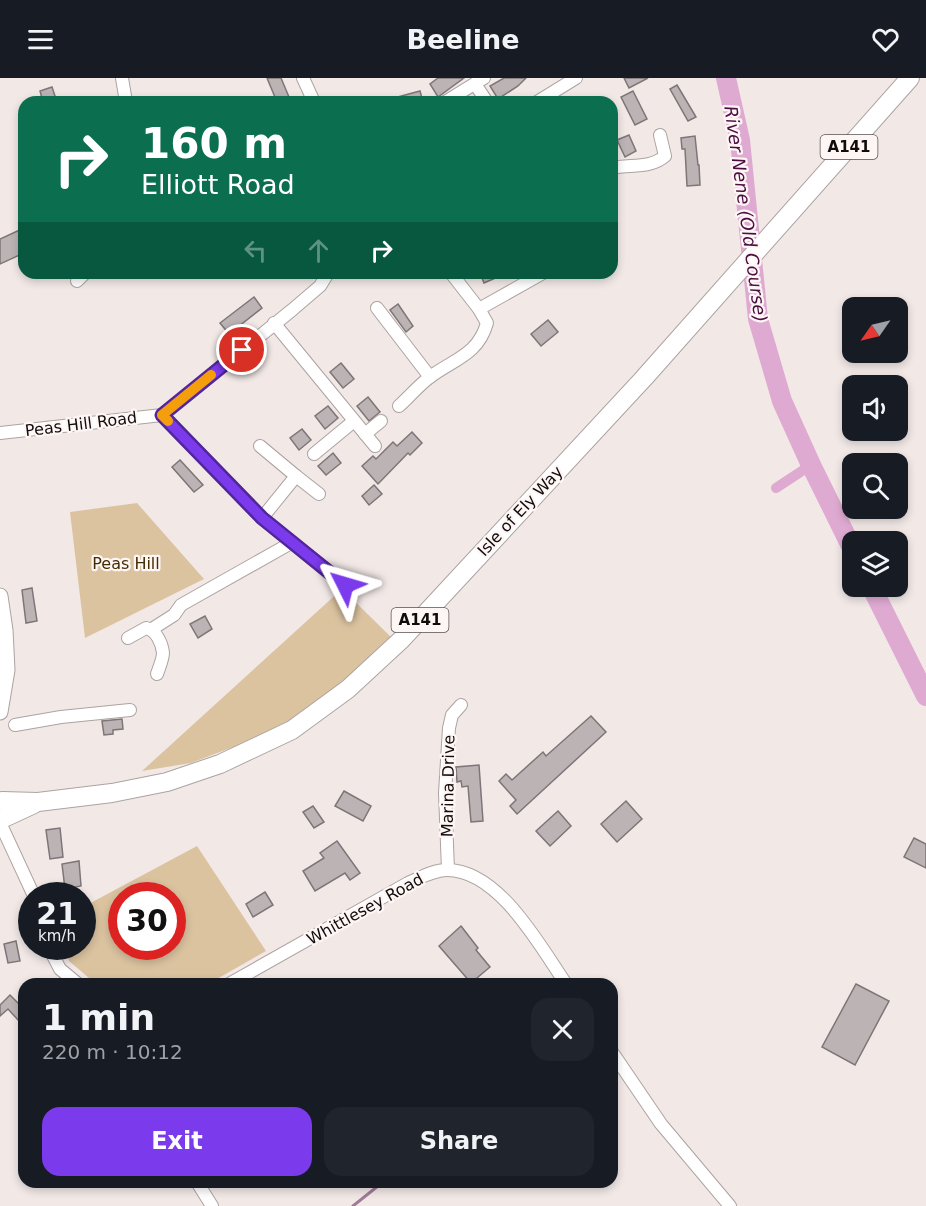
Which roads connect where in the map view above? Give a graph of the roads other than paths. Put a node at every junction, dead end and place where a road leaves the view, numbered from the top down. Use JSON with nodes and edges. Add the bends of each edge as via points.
{"nodes":[{"id":1,"x":122,"y":78,"type":"edge"},
{"id":2,"x":303,"y":78,"type":"edge"},
{"id":3,"x":576,"y":78,"type":"edge"},
{"id":4,"x":910,"y":78,"type":"edge"},
{"id":5,"x":480,"y":81,"type":"edge"},
{"id":6,"x":125,"y":96,"type":"edge"},
{"id":7,"x":311,"y":96,"type":"edge"},
{"id":8,"x":455,"y":96,"type":"edge"},
{"id":9,"x":485,"y":96,"type":"edge"},
{"id":10,"x":547,"y":96,"type":"edge"},
{"id":11,"x":660,"y":135,"type":"dead end"},
{"id":12,"x":618,"y":168,"type":"edge"},
{"id":13,"x":324,"y":279,"type":"edge"},
{"id":14,"x":456,"y":279,"type":"edge"},
{"id":15,"x":532,"y":279,"type":"edge"},
{"id":16,"x":377,"y":308,"type":"dead end"},
{"id":17,"x":479,"y":309,"type":"junction"},
{"id":18,"x":274,"y":323,"type":"junction"},
{"id":19,"x":430,"y":377,"type":"junction"},
{"id":20,"x":399,"y":406,"type":"dead end"},
{"id":21,"x":162,"y":415,"type":"junction"},
{"id":22,"x":354,"y":421,"type":"junction"},
{"id":23,"x":381,"y":421,"type":"dead end"},
{"id":24,"x":0,"y":433,"type":"edge"},
{"id":25,"x":365,"y":434,"type":"junction"},
{"id":26,"x":375,"y":446,"type":"dead end"},
{"id":27,"x":260,"y":447,"type":"dead end"},
{"id":28,"x":314,"y":454,"type":"dead end"},
{"id":29,"x":296,"y":476,"type":"junction"},
{"id":30,"x":319,"y":494,"type":"dead end"},
{"id":31,"x":262,"y":518,"type":"junction"},
{"id":32,"x":291,"y":543,"type":"junction"},
{"id":33,"x":345,"y":585,"type":"dead end"},
{"id":34,"x":0,"y":596,"type":"edge"},
{"id":35,"x":152,"y":629,"type":"junction"},
{"id":36,"x":128,"y":638,"type":"dead end"},
{"id":37,"x":3,"y":671,"type":"edge"},
{"id":38,"x":157,"y":674,"type":"dead end"},
{"id":39,"x":461,"y":705,"type":"dead end"},
{"id":40,"x":130,"y":710,"type":"dead end"},
{"id":41,"x":0,"y":712,"type":"edge"},
{"id":42,"x":15,"y":724,"type":"dead end"},
{"id":43,"x":2,"y":815,"type":"edge"},
{"id":44,"x":0,"y":848,"type":"edge"},
{"id":45,"x":17,"y":862,"type":"junction"},
{"id":46,"x":448,"y":870,"type":"junction"},
{"id":47,"x":27,"y":882,"type":"edge"},
{"id":48,"x":54,"y":960,"type":"edge"},
{"id":49,"x":63,"y":978,"type":"edge"},
{"id":50,"x":240,"y":978,"type":"edge"},
{"id":51,"x":562,"y":978,"type":"edge"},
{"id":52,"x":618,"y":1061,"type":"edge"},
{"id":53,"x":201,"y":1188,"type":"edge"},
{"id":54,"x":212,"y":1206,"type":"edge"},
{"id":55,"x":730,"y":1206,"type":"edge"}],
"edges":[{"from":1,"to":6,"type":"street"},
{"from":2,"to":7,"type":"street"},
{"from":3,"to":10,"type":"street"},
{"from":4,"to":43,"type":"highway","name":"Isle of Ely Way","number":"A141","via":[[644,378],[401,640],[348,689],[292,730],[220,764],[167,782],[38,802]]},
{"from":5,"to":8,"type":"street"},
{"from":5,"to":9,"type":"street"},
{"from":11,"to":12,"type":"street","via":[[665,156],[658,162]]},
{"from":13,"to":18,"type":"street"},
{"from":14,"to":17,"type":"street"},
{"from":15,"to":17,"type":"street"},
{"from":16,"to":19,"type":"street"},
{"from":17,"to":19,"type":"street","via":[[487,323],[476,346]]},
{"from":18,"to":21,"type":"street"},
{"from":18,"to":22,"type":"street"},
{"from":19,"to":20,"type":"street"},
{"from":21,"to":24,"type":"street","name":"Peas Hill Road"},
{"from":21,"to":31,"type":"street"},
{"from":22,"to":25,"type":"street"},
{"from":22,"to":28,"type":"street"},
{"from":23,"to":25,"type":"street"},
{"from":25,"to":26,"type":"street"},
{"from":27,"to":29,"type":"street"},
{"from":29,"to":30,"type":"street"},
{"from":29,"to":31,"type":"street"},
{"from":31,"to":32,"type":"street"},
{"from":32,"to":33,"type":"street"},
{"from":32,"to":35,"type":"street","via":[[181,605],[174,615]]},
{"from":34,"to":37,"type":"main road","via":[[5,630]]},
{"from":35,"to":36,"type":"street","via":[[146,628]]},
{"from":35,"to":38,"type":"street","via":[[163,653]]},
{"from":37,"to":41,"type":"main road"},
{"from":39,"to":46,"type":"street","name":"Marina Drive","via":[[452,715],[449,728],[445,793]]},
{"from":40,"to":42,"type":"street"},
{"from":43,"to":45,"type":"street"},
{"from":44,"to":45,"type":"street"},
{"from":45,"to":47,"type":"street"},
{"from":46,"to":50,"type":"street","name":"Whittlesey Road","via":[[408,883]]},
{"from":46,"to":51,"type":"street","via":[[481,879],[499,894]]},
{"from":48,"to":49,"type":"street"},
{"from":52,"to":55,"type":"street","via":[[661,1124]]},
{"from":53,"to":54,"type":"street"}]}
